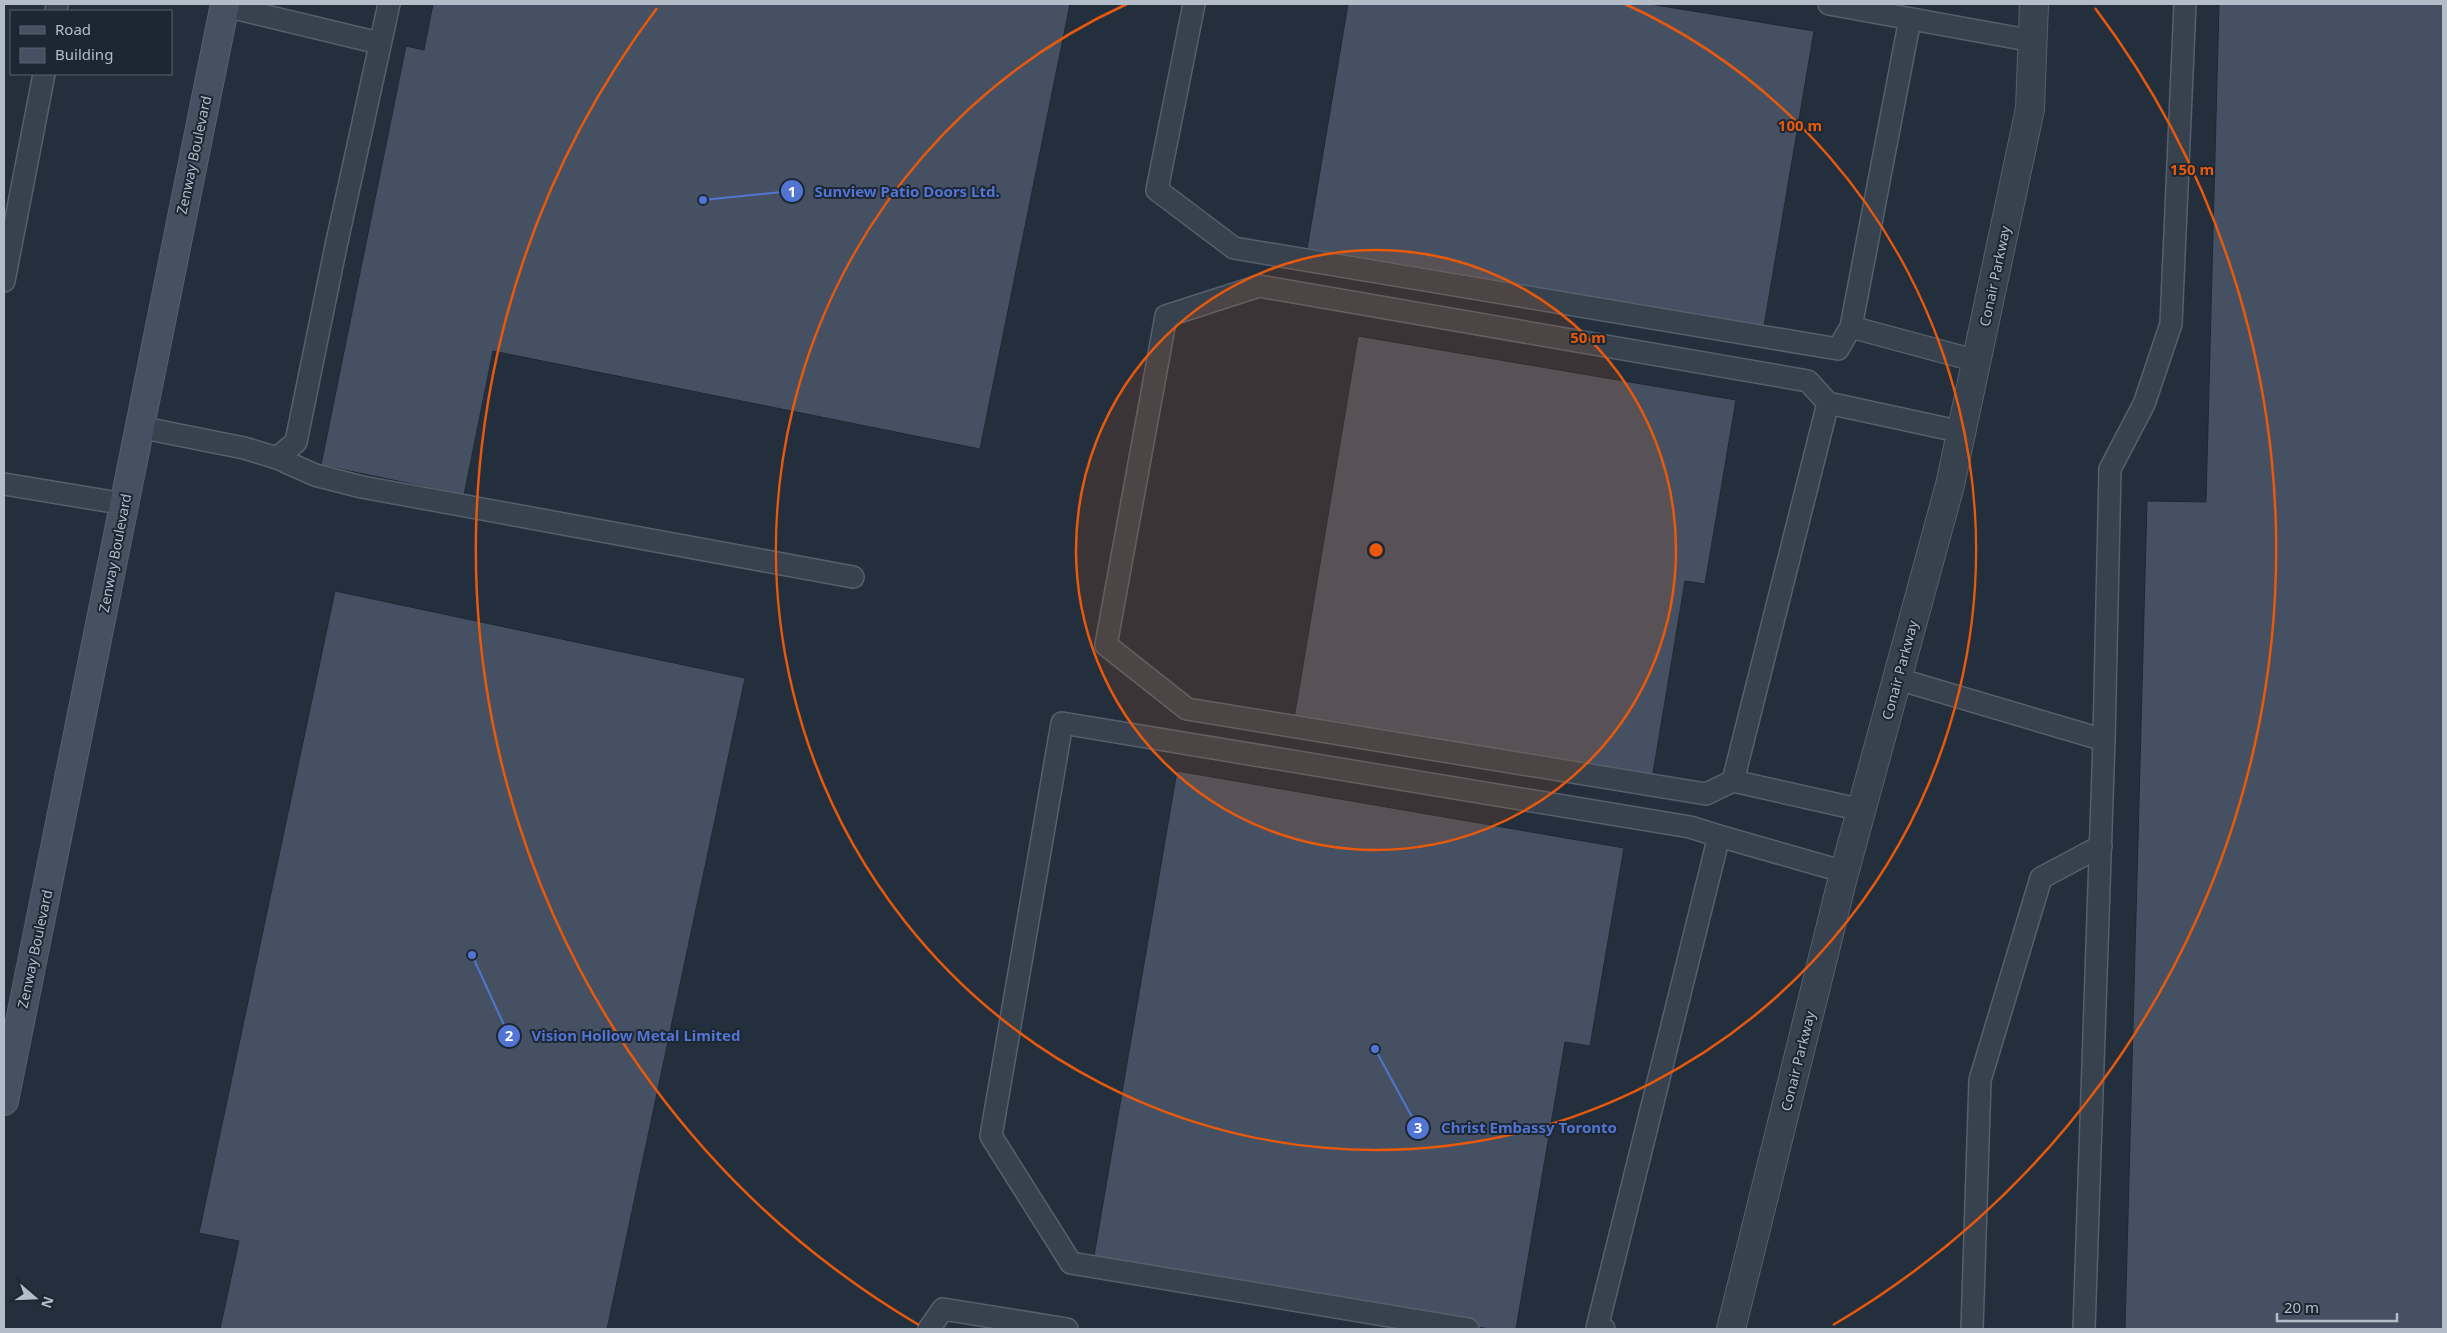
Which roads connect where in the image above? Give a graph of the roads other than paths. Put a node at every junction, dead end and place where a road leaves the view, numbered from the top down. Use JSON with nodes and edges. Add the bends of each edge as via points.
{"nodes":[{"id":1,"x":389,"y":4,"type":"edge"},
{"id":2,"x":1194,"y":4,"type":"edge"},
{"id":3,"x":1829,"y":4,"type":"edge"},
{"id":4,"x":2034,"y":4,"type":"edge"},
{"id":5,"x":2185,"y":4,"type":"edge"},
{"id":6,"x":225,"y":5,"type":"edge"},
{"id":7,"x":1910,"y":19,"type":"junction"},
{"id":8,"x":2033,"y":41,"type":"junction"},
{"id":9,"x":379,"y":43,"type":"junction"},
{"id":10,"x":44,"y":75,"type":"edge"},
{"id":11,"x":4,"y":281,"type":"edge"},
{"id":12,"x":1851,"y":327,"type":"junction"},
{"id":13,"x":1977,"y":361,"type":"junction"},
{"id":14,"x":1828,"y":404,"type":"junction"},
{"id":15,"x":139,"y":427,"type":"junction"},
{"id":16,"x":1962,"y":432,"type":"junction"},
{"id":17,"x":277,"y":458,"type":"junction"},
{"id":18,"x":4,"y":484,"type":"edge"},
{"id":19,"x":125,"y":504,"type":"junction"},
{"id":20,"x":853,"y":577,"type":"dead end"},
{"id":21,"x":1898,"y":678,"type":"junction"},
{"id":22,"x":2104,"y":740,"type":"junction"},
{"id":23,"x":1733,"y":781,"type":"junction"},
{"id":24,"x":1862,"y":810,"type":"junction"},
{"id":25,"x":1719,"y":836,"type":"junction"},
{"id":26,"x":2101,"y":846,"type":"junction"},
{"id":27,"x":1845,"y":872,"type":"junction"},
{"id":28,"x":4,"y":1101,"type":"edge"},
{"id":29,"x":929,"y":1329,"type":"edge"},
{"id":30,"x":1067,"y":1329,"type":"edge"},
{"id":31,"x":1468,"y":1329,"type":"edge"},
{"id":32,"x":1598,"y":1329,"type":"edge"},
{"id":33,"x":1731,"y":1329,"type":"edge"},
{"id":34,"x":1972,"y":1329,"type":"edge"},
{"id":35,"x":2084,"y":1329,"type":"edge"}],
"edges":[{"from":1,"to":9,"type":"lane"},
{"from":2,"to":12,"type":"lane","via":[[1157,190],[1234,248],[1838,349]]},
{"from":3,"to":7,"type":"lane"},
{"from":4,"to":8,"type":"street","name":"Conair Parkway"},
{"from":5,"to":22,"type":"lane","via":[[2171,324],[2144,404],[2110,469]]},
{"from":6,"to":9,"type":"lane"},
{"from":6,"to":15,"type":"street","name":"Zenway Boulevard"},
{"from":7,"to":8,"type":"lane"},
{"from":7,"to":12,"type":"lane"},
{"from":8,"to":13,"type":"street","name":"Conair Parkway","via":[[2030,109]]},
{"from":9,"to":17,"type":"lane","via":[[296,442]]},
{"from":10,"to":11,"type":"lane"},
{"from":12,"to":13,"type":"lane"},
{"from":13,"to":16,"type":"street","name":"Conair Parkway"},
{"from":14,"to":16,"type":"lane"},
{"from":14,"to":23,"type":"lane"},
{"from":14,"to":23,"type":"lane","via":[[1808,381],[1260,286],[1166,316],[1106,645],[1187,709],[1706,794]]},
{"from":15,"to":17,"type":"lane","via":[[244,448]]},
{"from":15,"to":19,"type":"street","name":"Zenway Boulevard"},
{"from":16,"to":21,"type":"street","name":"Conair Parkway"},
{"from":17,"to":20,"type":"lane","via":[[315,475],[362,487]]},
{"from":18,"to":19,"type":"lane"},
{"from":19,"to":28,"type":"street","name":"Zenway Boulevard"},
{"from":21,"to":22,"type":"lane"},
{"from":21,"to":24,"type":"street","name":"Conair Parkway"},
{"from":22,"to":26,"type":"lane"},
{"from":23,"to":24,"type":"lane"},
{"from":24,"to":27,"type":"street","name":"Conair Parkway"},
{"from":25,"to":27,"type":"lane"},
{"from":25,"to":31,"type":"lane","via":[[1690,826],[1062,723],[991,1136],[1071,1263]]},
{"from":25,"to":32,"type":"lane"},
{"from":26,"to":34,"type":"lane","via":[[2040,878],[1980,1080]]},
{"from":26,"to":35,"type":"lane"},
{"from":27,"to":33,"type":"street","name":"Conair Parkway"},
{"from":29,"to":30,"type":"lane","via":[[943,1308]]}]}
